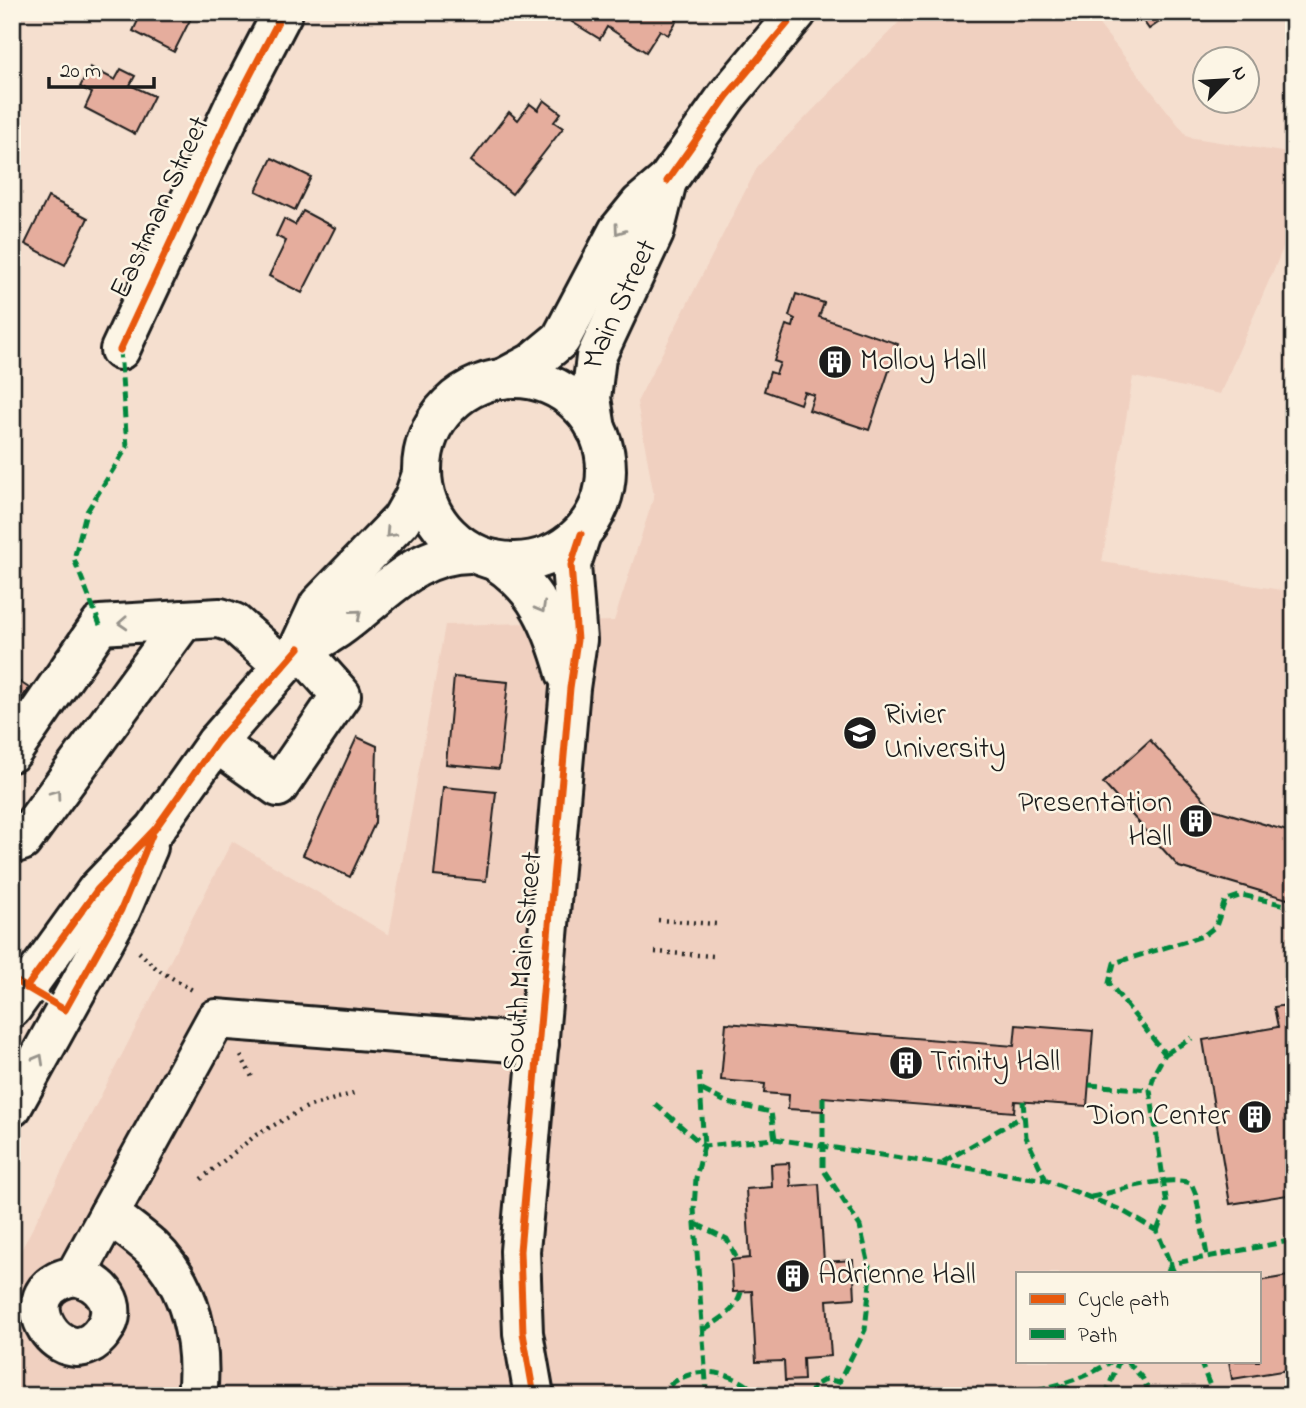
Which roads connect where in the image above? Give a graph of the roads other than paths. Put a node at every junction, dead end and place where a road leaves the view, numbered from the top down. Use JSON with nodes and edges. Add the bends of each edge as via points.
{"nodes":[{"id":1,"x":283,"y":12,"type":"edge"},
{"id":2,"x":797,"y":12,"type":"edge"},
{"id":3,"x":667,"y":181,"type":"junction"},
{"id":4,"x":120,"y":350,"type":"dead end"},
{"id":5,"x":502,"y":379,"type":"junction"},
{"id":6,"x":596,"y":429,"type":"junction"},
{"id":7,"x":422,"y":474,"type":"junction"},
{"id":8,"x":581,"y":534,"type":"junction"},
{"id":9,"x":484,"y":556,"type":"junction"},
{"id":10,"x":184,"y":620,"type":"junction"},
{"id":11,"x":290,"y":657,"type":"junction"},
{"id":12,"x":570,"y":688,"type":"junction"},
{"id":13,"x":216,"y":743,"type":"junction"},
{"id":14,"x":12,"y":752,"type":"edge"},
{"id":15,"x":155,"y":828,"type":"junction"},
{"id":16,"x":12,"y":844,"type":"edge"},
{"id":17,"x":17,"y":992,"type":"edge"},
{"id":18,"x":65,"y":1010,"type":"junction"},
{"id":19,"x":539,"y":1044,"type":"junction"},
{"id":20,"x":12,"y":1107,"type":"edge"},
{"id":21,"x":109,"y":1214,"type":"junction"},
{"id":22,"x":75,"y":1276,"type":"dead end"},
{"id":23,"x":197,"y":1396,"type":"edge"},
{"id":24,"x":534,"y":1396,"type":"edge"}],
"edges":[{"from":1,"to":4,"type":"main road","name":"Eastman Street"},
{"from":2,"to":3,"type":"main road","name":"Main Street","via":[[734,86]]},
{"from":3,"to":5,"type":"main road","name":"Main Street","one_way":true,"via":[[618,231],[561,339],[543,356]]},
{"from":3,"to":6,"type":"main road","name":"Main Street","via":[[650,242],[596,357],[592,398]]},
{"from":5,"to":6,"type":"main road","via":[[532,380],[558,389],[581,407]]},
{"from":5,"to":7,"type":"main road","via":[[478,385],[446,408],[426,442]]},
{"from":6,"to":8,"type":"main road","via":[[605,481],[598,507]]},
{"from":7,"to":9,"type":"main road","via":[[438,522],[459,544]]},
{"from":7,"to":11,"type":"main road","one_way":true,"via":[[401,520],[319,606]]},
{"from":8,"to":9,"type":"main road","via":[[559,551],[534,560]]},
{"from":8,"to":12,"type":"main road","name":"South Main Street","via":[[571,565],[577,640]]},
{"from":11,"to":9,"type":"main road","one_way":true,"via":[[338,629],[415,566],[451,553]]},
{"from":9,"to":12,"type":"main road","name":"South Main Street","one_way":true,"via":[[518,576],[542,607]]},
{"from":10,"to":11,"type":"main road","via":[[220,618]]},
{"from":10,"to":14,"type":"main road","one_way":true,"via":[[100,625]]},
{"from":16,"to":10,"type":"main road","one_way":true,"via":[[22,841]]},
{"from":11,"to":13,"type":"main road"},
{"from":11,"to":13,"type":"main road","via":[[341,695],[278,787]]},
{"from":12,"to":19,"type":"main road","name":"South Main Street"},
{"from":13,"to":15,"type":"main road"},
{"from":15,"to":17,"type":"main road","via":[[97,890]]},
{"from":15,"to":18,"type":"main road","via":[[121,910]]},
{"from":17,"to":18,"type":"main road"},
{"from":20,"to":18,"type":"main road","one_way":true},
{"from":19,"to":21,"type":"main road","via":[[216,1018]]},
{"from":19,"to":24,"type":"main road","name":"South Main Street","via":[[520,1251],[523,1333]]},
{"from":21,"to":22,"type":"main road"},
{"from":21,"to":23,"type":"main road","via":[[153,1249],[174,1275],[189,1306],[200,1373]]}]}
